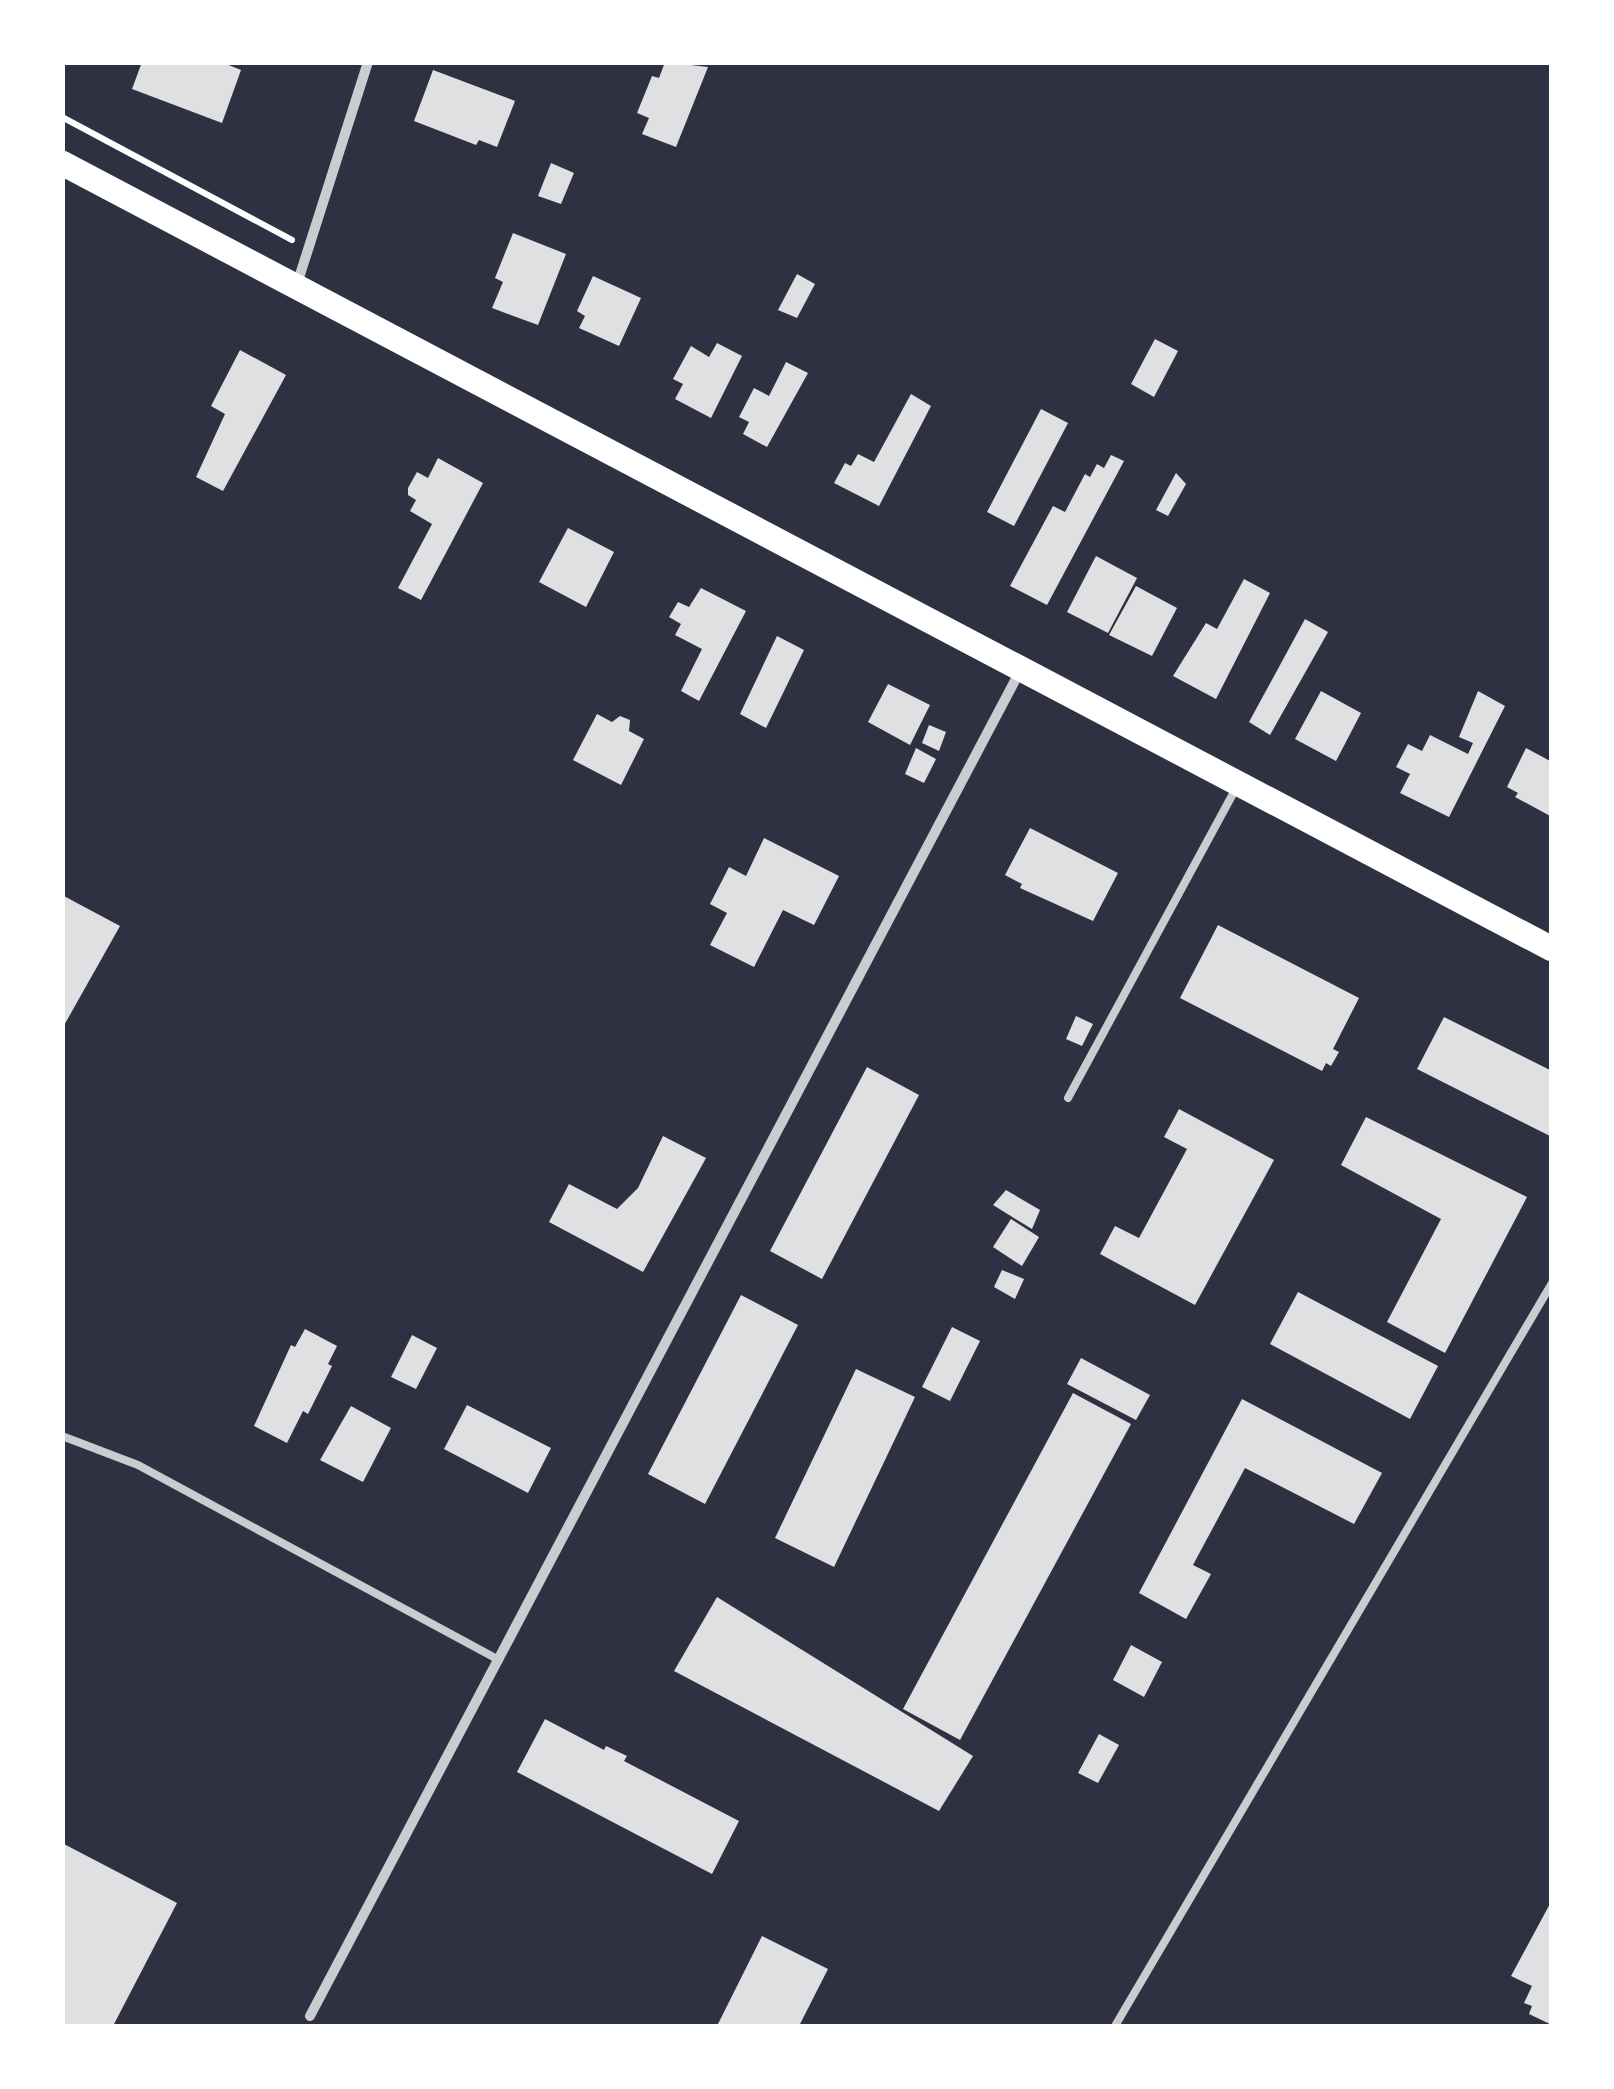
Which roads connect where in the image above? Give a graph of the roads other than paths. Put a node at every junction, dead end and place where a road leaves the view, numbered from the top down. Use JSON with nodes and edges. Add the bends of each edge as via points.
{"nodes":[{"id":1,"x":368,"y":62,"type":"edge"},
{"id":2,"x":62,"y":164,"type":"edge"},
{"id":3,"x":296,"y":286,"type":"junction"},
{"id":4,"x":1020,"y":670,"type":"junction"},
{"id":5,"x":1238,"y":784,"type":"junction"},
{"id":6,"x":1552,"y":949,"type":"edge"},
{"id":7,"x":1068,"y":1098,"type":"dead end"},
{"id":8,"x":1552,"y":1282,"type":"edge"},
{"id":9,"x":62,"y":1436,"type":"edge"},
{"id":10,"x":499,"y":1660,"type":"junction"},
{"id":11,"x":310,"y":2016,"type":"dead end"},
{"id":12,"x":1115,"y":2026,"type":"edge"}],
"edges":[{"from":1,"to":3,"type":"street"},
{"from":2,"to":3,"type":"main road"},
{"from":3,"to":4,"type":"main road"},
{"from":4,"to":5,"type":"main road"},
{"from":4,"to":10,"type":"street"},
{"from":5,"to":6,"type":"main road"},
{"from":5,"to":7,"type":"lane"},
{"from":8,"to":12,"type":"lane"},
{"from":9,"to":10,"type":"lane","via":[[138,1465]]},
{"from":10,"to":11,"type":"street"}]}
